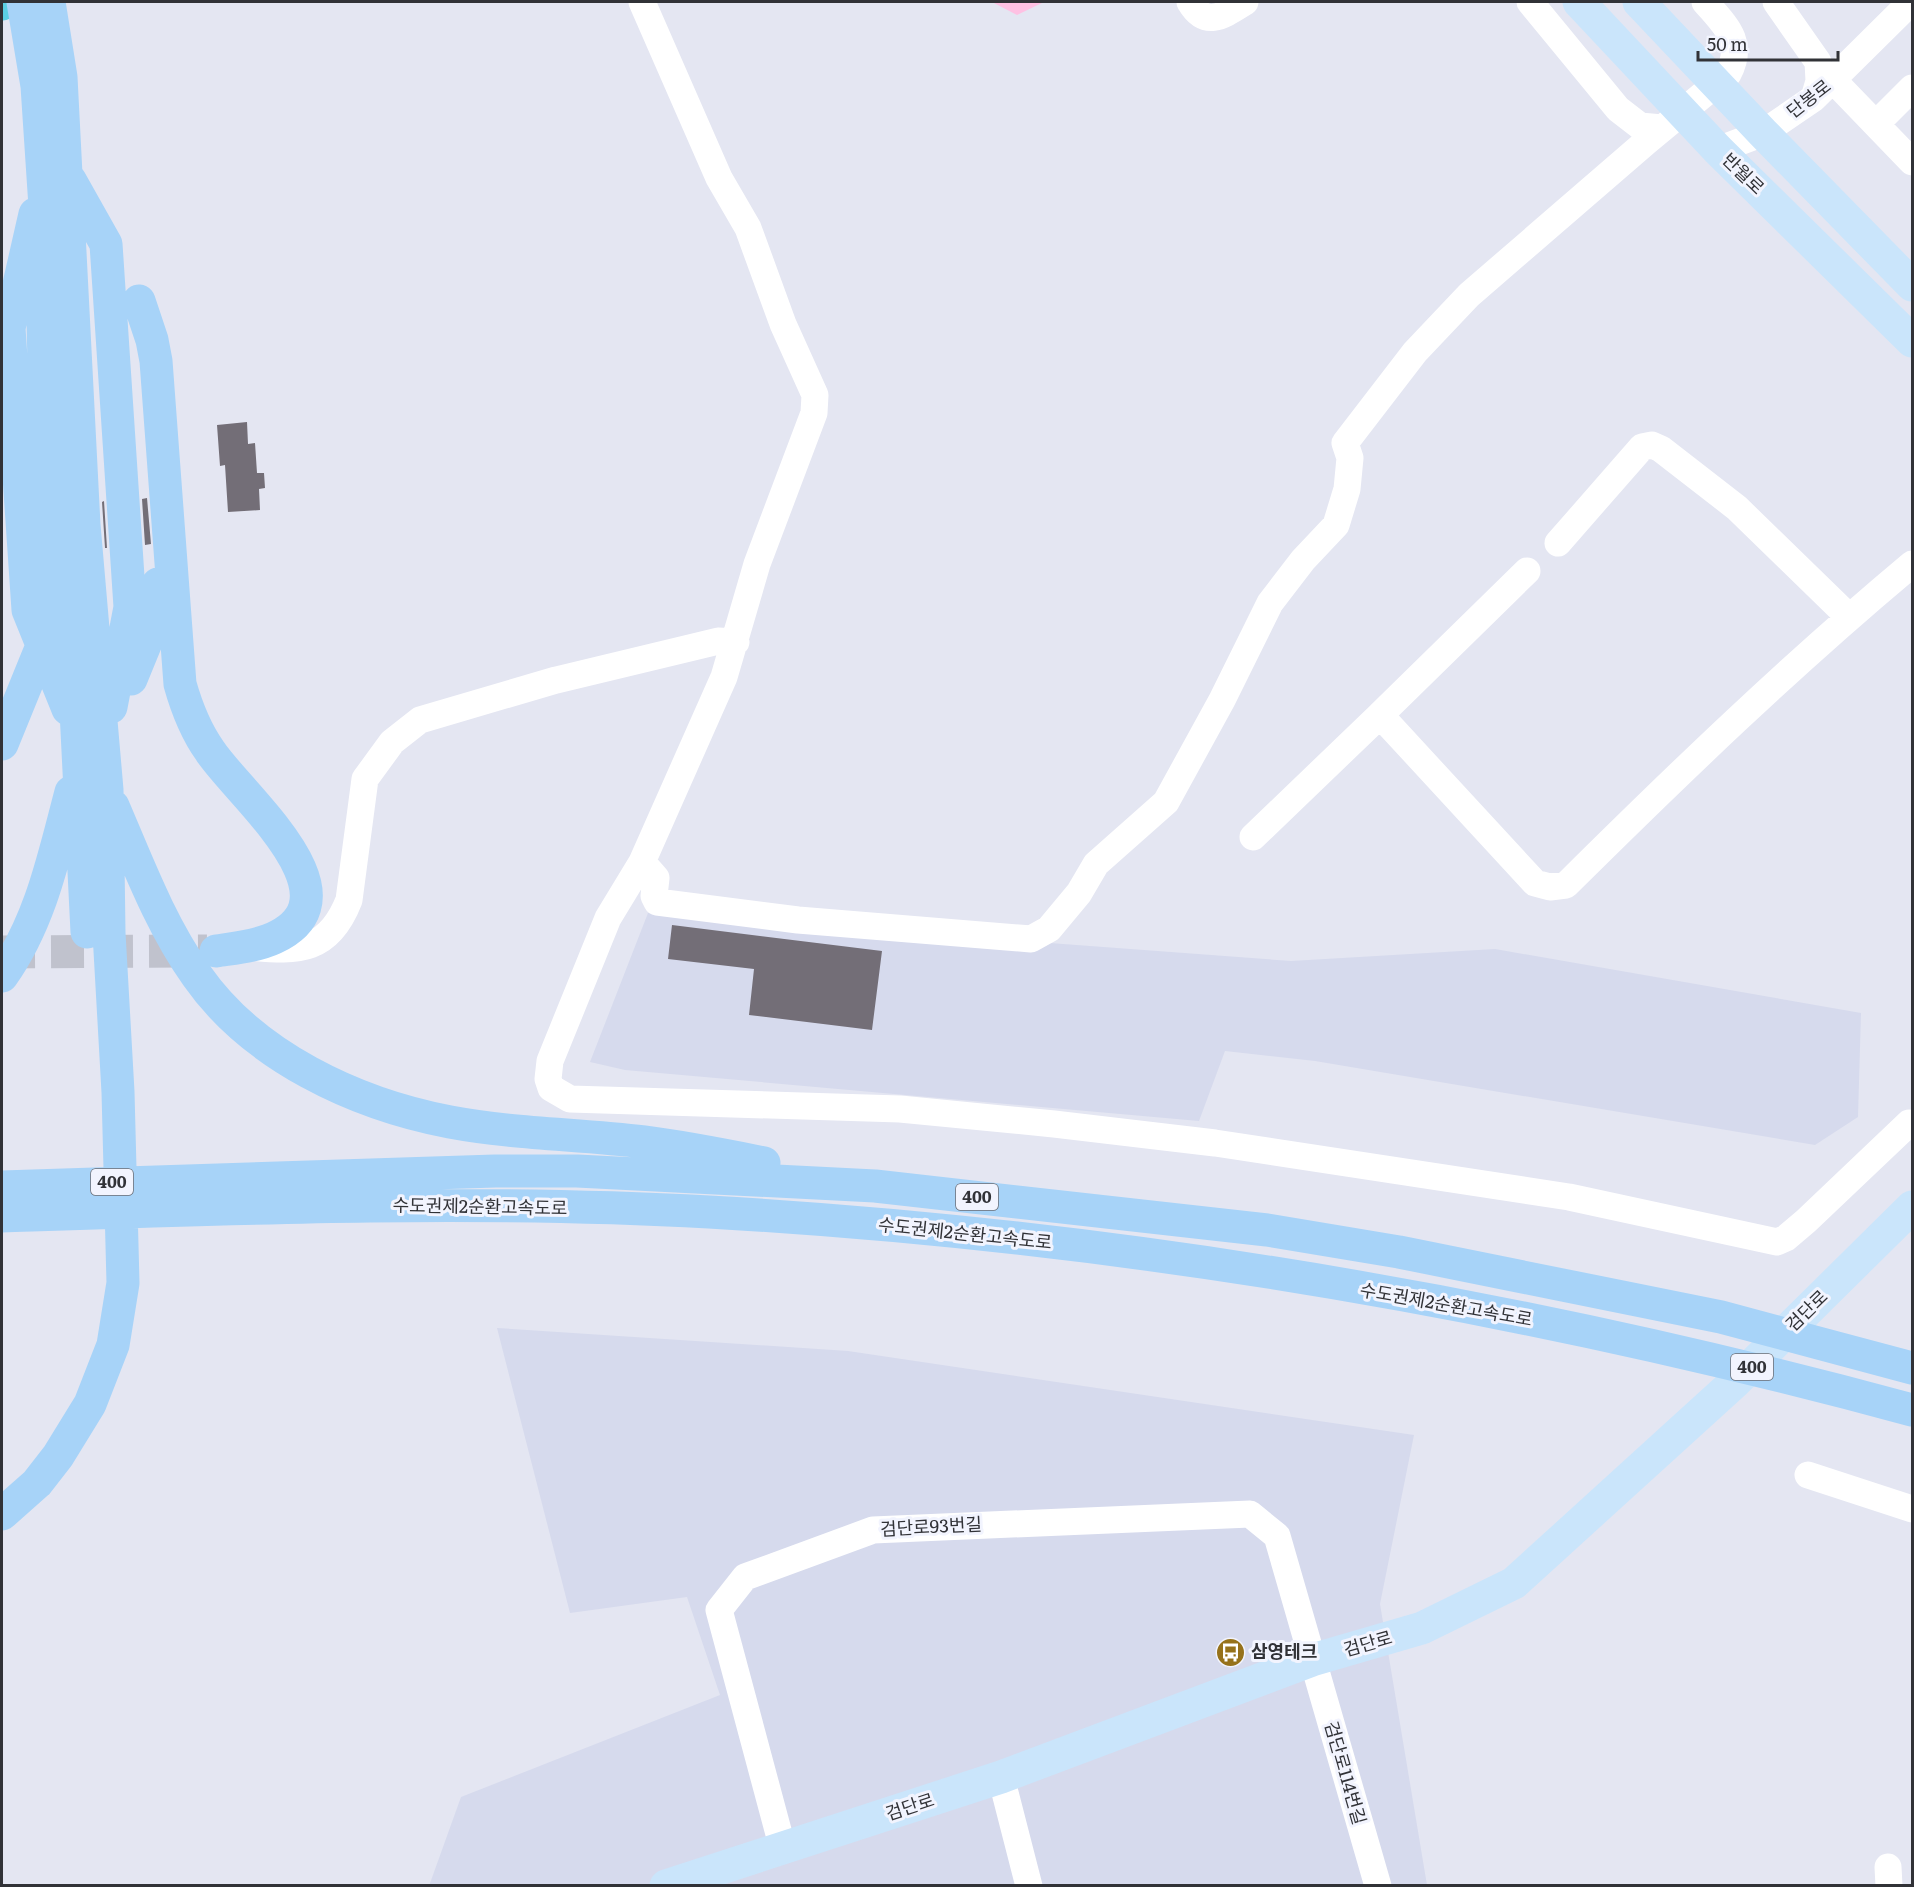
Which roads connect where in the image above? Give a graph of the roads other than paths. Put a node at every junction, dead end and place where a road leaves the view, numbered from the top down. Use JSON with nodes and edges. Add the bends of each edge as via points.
{"nodes":[{"id":1,"x":23,"y":2,"type":"edge"},
{"id":2,"x":50,"y":2,"type":"edge"},
{"id":3,"x":642,"y":2,"type":"edge"},
{"id":4,"x":1190,"y":2,"type":"edge"},
{"id":5,"x":1245,"y":2,"type":"edge"},
{"id":6,"x":1530,"y":2,"type":"edge"},
{"id":7,"x":1579,"y":2,"type":"edge"},
{"id":8,"x":1639,"y":2,"type":"edge"},
{"id":9,"x":1706,"y":2,"type":"edge"},
{"id":10,"x":1776,"y":2,"type":"edge"},
{"id":11,"x":1911,"y":2,"type":"edge"},
{"id":12,"x":1833,"y":80,"type":"junction"},
{"id":13,"x":49,"y":82,"type":"junction"},
{"id":14,"x":1716,"y":84,"type":"junction"},
{"id":15,"x":1912,"y":88,"type":"edge"},
{"id":16,"x":1814,"y":98,"type":"junction"},
{"id":17,"x":1672,"y":120,"type":"junction"},
{"id":18,"x":1876,"y":124,"type":"junction"},
{"id":19,"x":1763,"y":133,"type":"junction"},
{"id":20,"x":1718,"y":150,"type":"junction"},
{"id":21,"x":1912,"y":162,"type":"edge"},
{"id":22,"x":54,"y":178,"type":"junction"},
{"id":23,"x":113,"y":256,"type":"junction"},
{"id":24,"x":1912,"y":285,"type":"edge"},
{"id":25,"x":139,"y":301,"type":"junction"},
{"id":26,"x":1912,"y":341,"type":"edge"},
{"id":27,"x":1558,"y":543,"type":"dead end"},
{"id":28,"x":1912,"y":564,"type":"edge"},
{"id":29,"x":70,"y":570,"type":"junction"},
{"id":30,"x":1527,"y":571,"type":"dead end"},
{"id":31,"x":1849,"y":617,"type":"junction"},
{"id":32,"x":50,"y":625,"type":"junction"},
{"id":33,"x":736,"y":642,"type":"junction"},
{"id":34,"x":1380,"y":715,"type":"junction"},
{"id":35,"x":2,"y":744,"type":"edge"},
{"id":36,"x":86,"y":747,"type":"junction"},
{"id":37,"x":107,"y":790,"type":"junction"},
{"id":38,"x":1253,"y":837,"type":"dead end"},
{"id":39,"x":642,"y":862,"type":"junction"},
{"id":40,"x":231,"y":949,"type":"joint"},
{"id":41,"x":2,"y":976,"type":"edge"},
{"id":42,"x":107,"y":1092,"type":"junction"},
{"id":43,"x":1911,"y":1131,"type":"edge"},
{"id":44,"x":875,"y":1185,"type":"junction"},
{"id":45,"x":2,"y":1187,"type":"edge"},
{"id":46,"x":1912,"y":1207,"type":"edge"},
{"id":47,"x":2,"y":1216,"type":"edge"},
{"id":48,"x":112,"y":1282,"type":"junction"},
{"id":49,"x":1912,"y":1368,"type":"edge"},
{"id":50,"x":1912,"y":1410,"type":"edge"},
{"id":51,"x":1808,"y":1475,"type":"dead end"},
{"id":52,"x":2,"y":1489,"type":"edge"},
{"id":53,"x":1912,"y":1509,"type":"edge"},
{"id":54,"x":2,"y":1514,"type":"edge"},
{"id":55,"x":1312,"y":1660,"type":"junction"},
{"id":56,"x":1001,"y":1777,"type":"junction"},
{"id":57,"x":783,"y":1849,"type":"junction"},
{"id":58,"x":722,"y":1877,"type":"edge"},
{"id":59,"x":666,"y":1886,"type":"edge"},
{"id":60,"x":1029,"y":1886,"type":"edge"},
{"id":61,"x":1378,"y":1886,"type":"edge"}],
"edges":[{"from":1,"to":13,"type":"highway"},
{"from":2,"to":13,"type":"highway"},
{"from":3,"to":33,"type":"street","via":[[719,178],[748,228],[783,324],[815,395],[814,413],[757,564]]},
{"from":4,"to":5,"type":"street","via":[[1197,14],[1209,19]]},
{"from":6,"to":17,"type":"street","via":[[1618,109],[1640,126]]},
{"from":7,"to":17,"type":"main road","name":"반월로"},
{"from":8,"to":14,"type":"main road"},
{"from":9,"to":14,"type":"street","via":[[1735,45],[1736,59],[1728,74]]},
{"from":10,"to":16,"type":"street","via":[[1818,62],[1819,81]]},
{"from":11,"to":12,"type":"street","name":"단봉로"},
{"from":12,"to":16,"type":"street","name":"단봉로"},
{"from":12,"to":18,"type":"street"},
{"from":13,"to":22,"type":"highway"},
{"from":14,"to":17,"type":"street"},
{"from":14,"to":19,"type":"main road"},
{"from":15,"to":18,"type":"street"},
{"from":16,"to":19,"type":"street","name":"단봉로"},
{"from":17,"to":20,"type":"main road","name":"반월로"},
{"from":17,"to":39,"type":"street","via":[[1469,295],[1415,352],[1345,443],[1350,459],[1347,489],[1335,525],[1270,603],[1166,802],[1096,864],[1049,930],[1031,939],[798,920],[657,902],[656,878]]},
{"from":18,"to":21,"type":"street"},
{"from":19,"to":20,"type":"street","name":"단봉로"},
{"from":19,"to":24,"type":"main road"},
{"from":20,"to":26,"type":"main road","name":"반월로"},
{"from":22,"to":23,"type":"highway"},
{"from":22,"to":29,"type":"highway","via":[[57,350]]},
{"from":22,"to":32,"type":"highway","via":[[43,347]]},
{"from":22,"to":32,"type":"highway","via":[[9,327],[28,610]]},
{"from":22,"to":36,"type":"highway","via":[[84,525]]},
{"from":23,"to":25,"type":"highway"},
{"from":23,"to":36,"type":"highway","via":[[130,607]]},
{"from":25,"to":36,"type":"highway","via":[[160,608]]},
{"from":25,"to":40,"type":"highway","via":[[156,361],[180,684],[189,715],[209,751],[298,859],[308,891],[304,909],[294,924],[275,938]]},
{"from":27,"to":31,"type":"street","via":[[1642,447],[1652,445],[1737,508]]},
{"from":28,"to":31,"type":"street"},
{"from":29,"to":32,"type":"highway"},
{"from":29,"to":36,"type":"highway"},
{"from":30,"to":34,"type":"street"},
{"from":31,"to":34,"type":"street","via":[[1706,746],[1566,885],[1535,884]]},
{"from":32,"to":35,"type":"highway"},
{"from":32,"to":36,"type":"highway"},
{"from":32,"to":36,"type":"highway"},
{"from":33,"to":39,"type":"street"},
{"from":33,"to":40,"type":"street","via":[[718,641],[556,680],[409,726],[365,779],[349,900],[330,933],[316,944],[294,950]]},
{"from":34,"to":38,"type":"street"},
{"from":36,"to":37,"type":"highway"},
{"from":36,"to":41,"type":"highway","via":[[51,871],[30,927]]},
{"from":36,"to":42,"type":"highway"},
{"from":37,"to":42,"type":"highway"},
{"from":37,"to":44,"type":"highway","via":[[166,927],[197,977],[228,1014],[277,1053],[320,1078],[367,1098],[449,1122],[643,1142]]},
{"from":39,"to":43,"type":"street","via":[[608,918],[550,1061],[551,1088],[570,1099],[900,1109],[1066,1125],[1215,1143],[1569,1197],[1777,1242]]},
{"from":42,"to":48,"type":"highway"},
{"from":44,"to":45,"type":"highway","name":"수도권제2순환고속도로","number":"400","via":[[577,1171],[495,1171]]},
{"from":44,"to":49,"type":"highway","name":"수도권제2순환고속도로","number":"400","via":[[1267,1230],[1411,1254],[1721,1317]]},
{"from":46,"to":55,"type":"main road","name":"검단로","via":[[1735,1382],[1514,1582],[1422,1628]]},
{"from":47,"to":50,"type":"highway","name":"수도권제2순환고속도로","number":"400","via":[[481,1206],[703,1212],[853,1223],[1123,1251],[1248,1269],[1689,1352]]},
{"from":48,"to":52,"type":"highway","via":[[69,1401],[34,1456]]},
{"from":48,"to":54,"type":"highway","via":[[113,1345],[90,1404],[37,1483]]},
{"from":51,"to":53,"type":"street"},
{"from":55,"to":56,"type":"main road","name":"검단로"},
{"from":55,"to":57,"type":"street","name":"검단로93번길","via":[[1277,1536],[1250,1514],[873,1530],[745,1577],[719,1610]]},
{"from":55,"to":61,"type":"street","name":"검단로114번길"},
{"from":56,"to":57,"type":"main road","name":"검단로"},
{"from":56,"to":60,"type":"street"},
{"from":57,"to":58,"type":"main road","name":"검단로"},
{"from":58,"to":59,"type":"main road","name":"검단로"}]}
